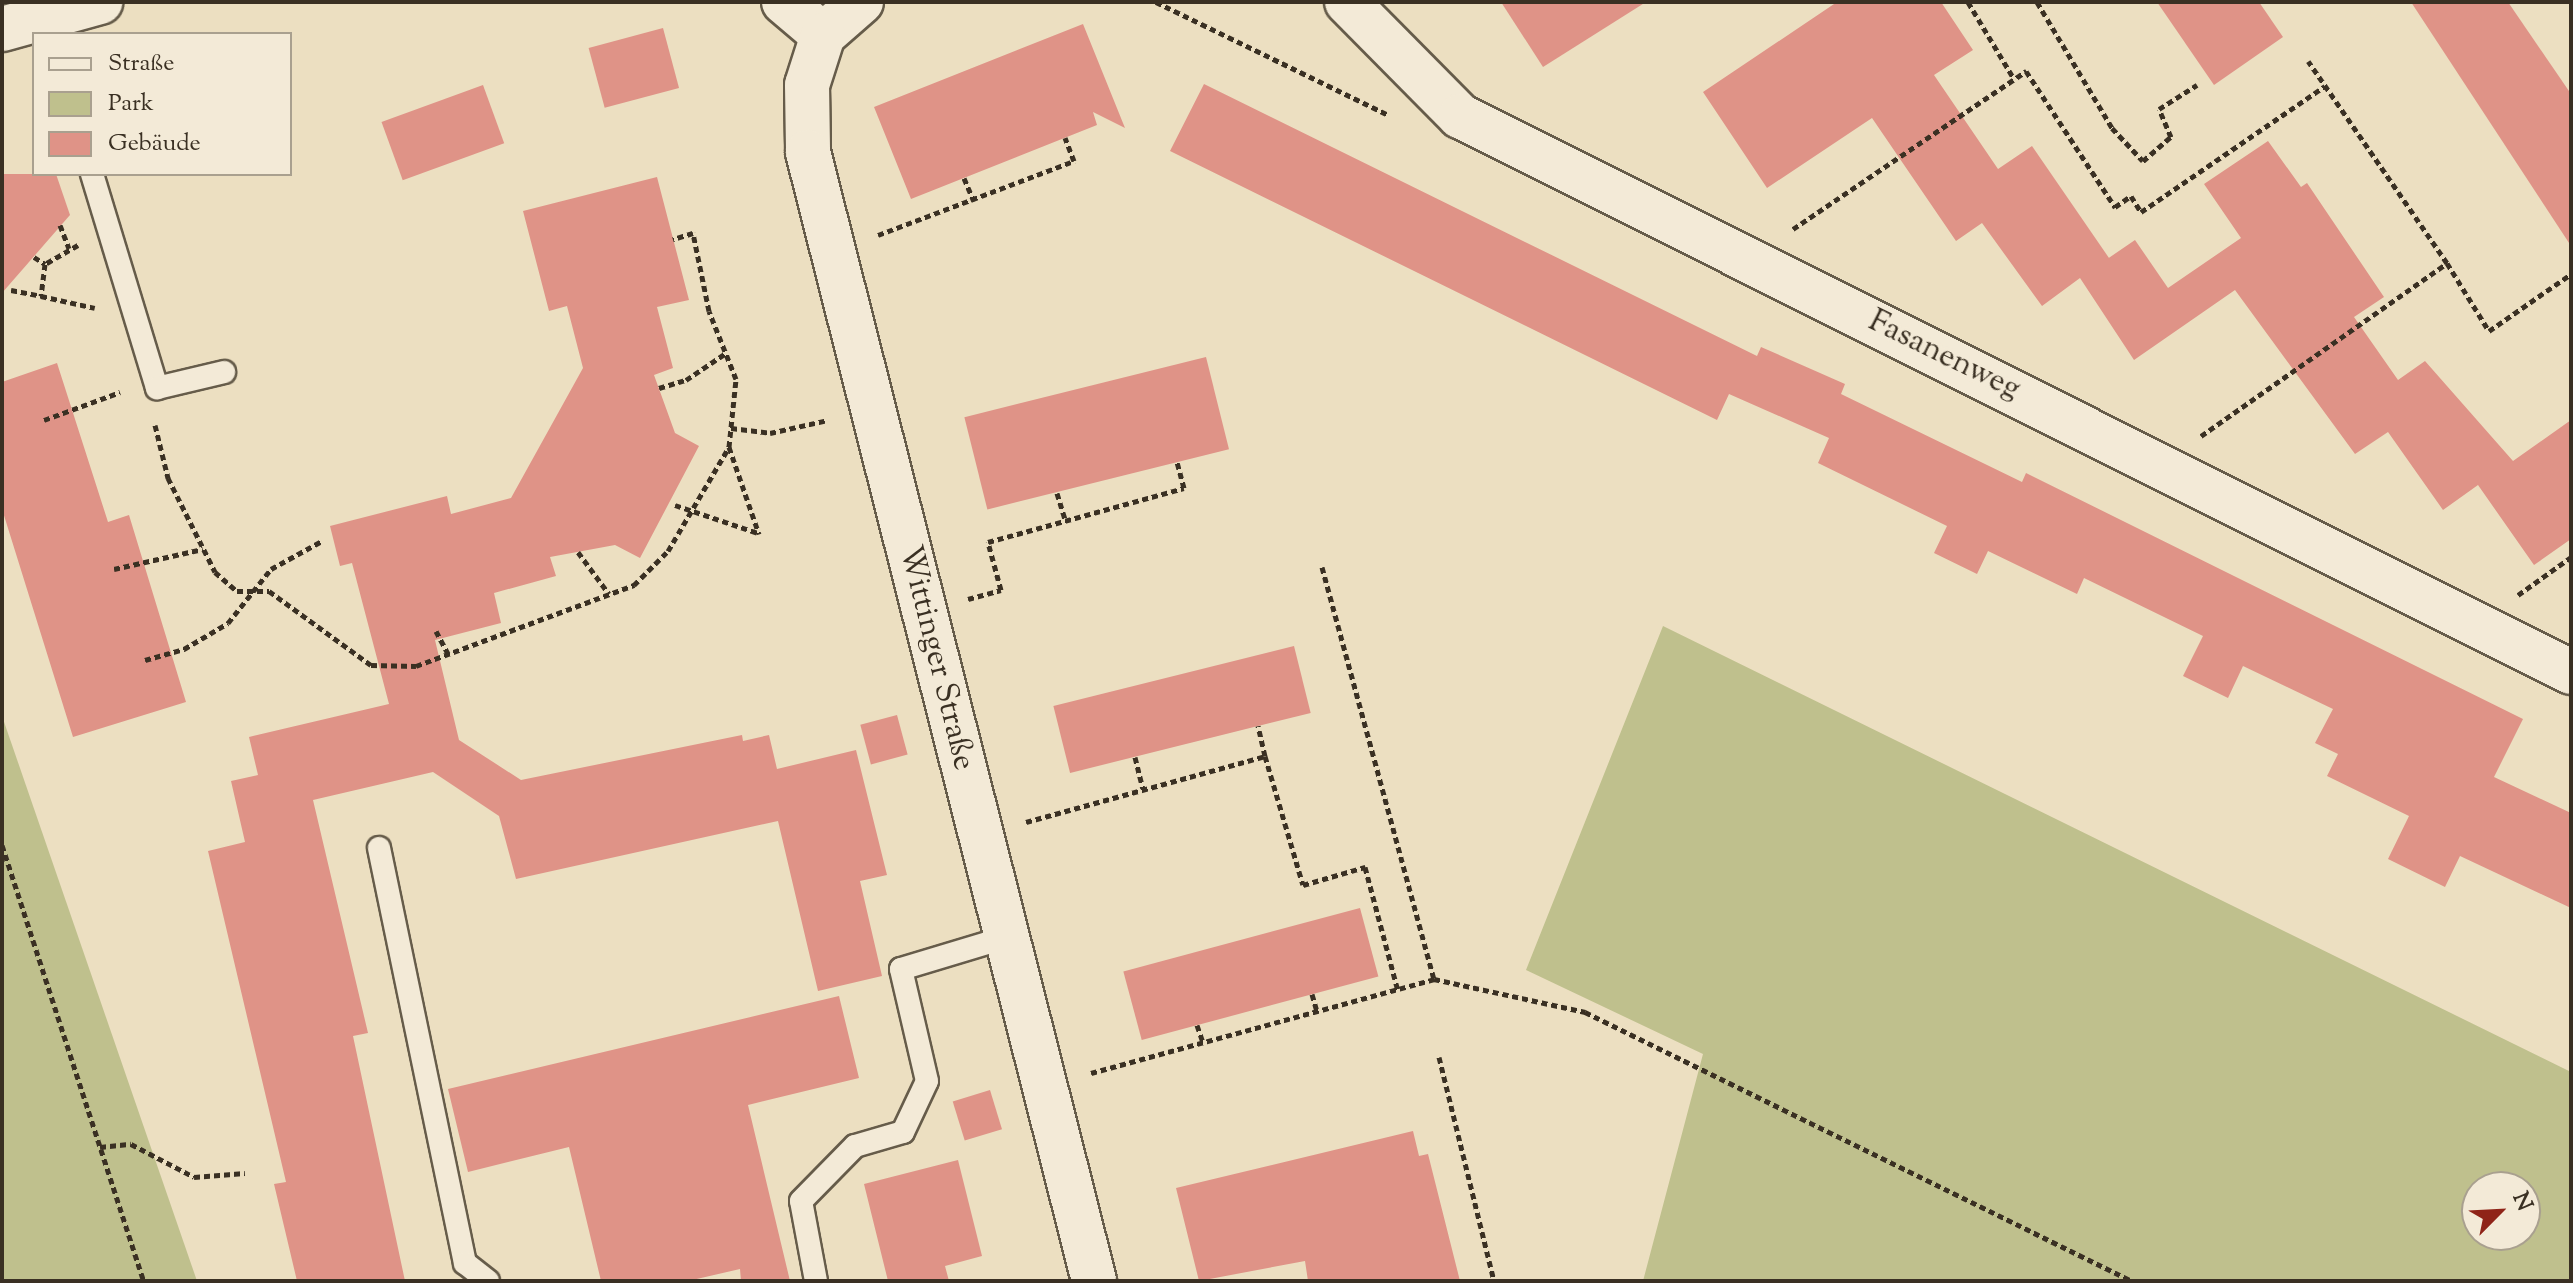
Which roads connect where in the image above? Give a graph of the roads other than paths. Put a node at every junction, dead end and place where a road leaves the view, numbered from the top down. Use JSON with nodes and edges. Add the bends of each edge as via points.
{"nodes":[{"id":1,"x":100,"y":2,"type":"edge"},
{"id":2,"x":784,"y":2,"type":"edge"},
{"id":3,"x":861,"y":2,"type":"edge"},
{"id":4,"x":1347,"y":2,"type":"edge"},
{"id":5,"x":819,"y":18,"type":"edge"},
{"id":6,"x":26,"y":28,"type":"edge"},
{"id":7,"x":93,"y":176,"type":"edge"},
{"id":8,"x":224,"y":372,"type":"dead end"},
{"id":9,"x":2571,"y":672,"type":"edge"},
{"id":10,"x":379,"y":848,"type":"dead end"},
{"id":11,"x":1007,"y":937,"type":"junction"},
{"id":12,"x":488,"y":1281,"type":"edge"},
{"id":13,"x":816,"y":1281,"type":"edge"},
{"id":14,"x":1094,"y":1281,"type":"edge"}],
"edges":[{"from":1,"to":6,"type":"street"},
{"from":2,"to":5,"type":"street"},
{"from":3,"to":5,"type":"street"},
{"from":4,"to":9,"type":"street","name":"Fasanenweg","via":[[1460,116]]},
{"from":5,"to":11,"type":"street","name":"Wittinger Straße","via":[[807,85],[808,152]]},
{"from":7,"to":8,"type":"lane","via":[[157,388]]},
{"from":10,"to":12,"type":"lane","via":[[465,1263]]},
{"from":11,"to":13,"type":"lane","via":[[901,969],[927,1081],[903,1132],[855,1146],[801,1201]]},
{"from":11,"to":14,"type":"street","name":"Wittinger Straße"}]}
